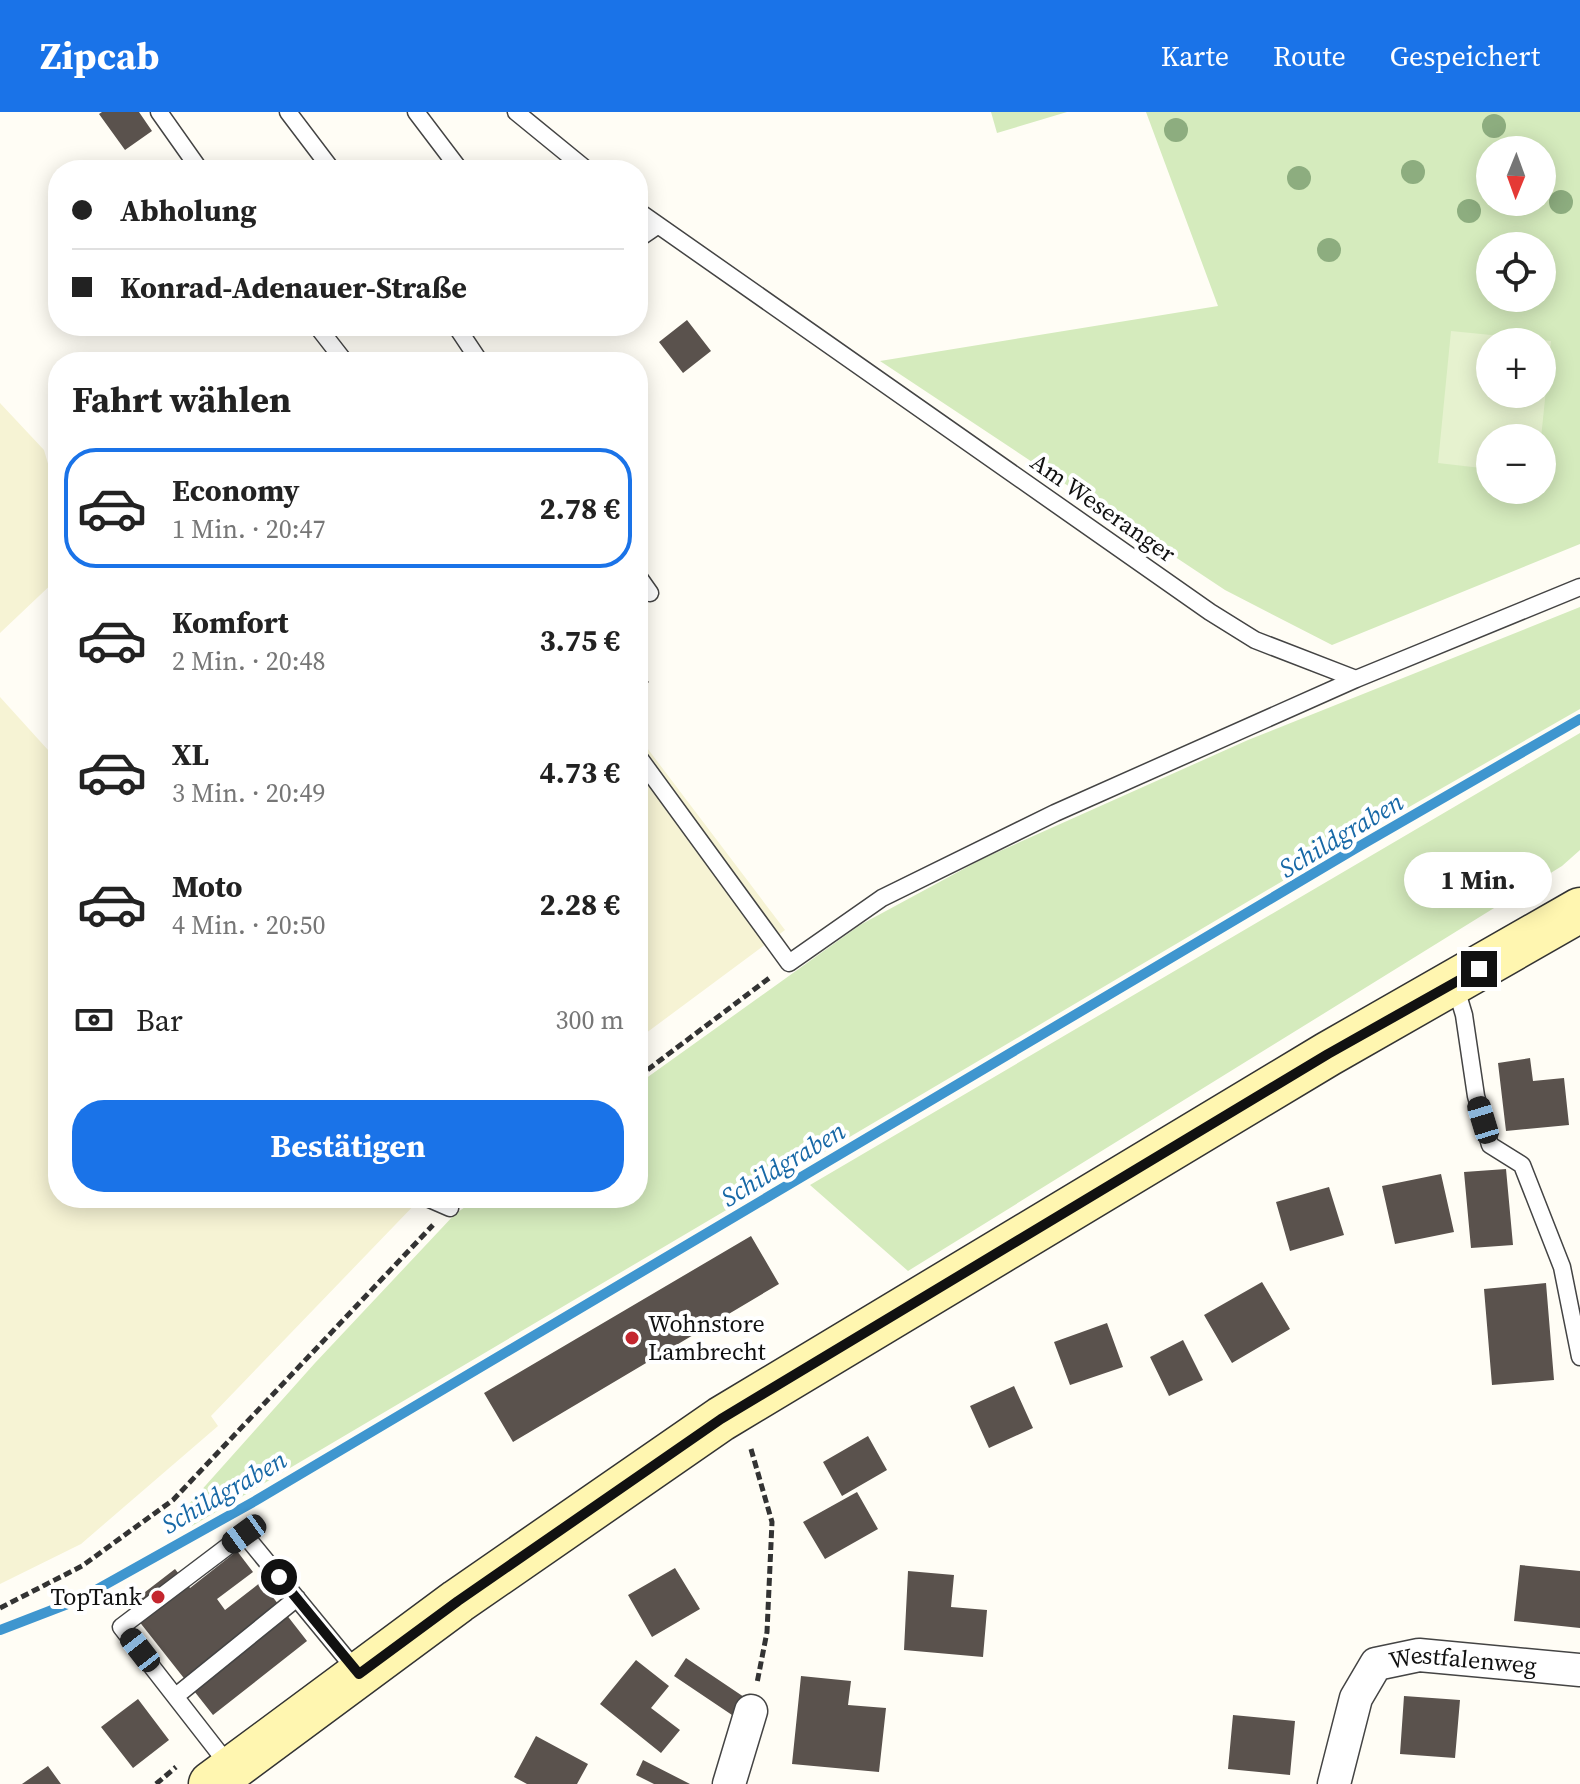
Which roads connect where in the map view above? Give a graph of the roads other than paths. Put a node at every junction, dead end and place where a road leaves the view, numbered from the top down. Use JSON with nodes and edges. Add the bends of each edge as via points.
{"nodes":[{"id":1,"x":159,"y":112,"type":"edge"},
{"id":2,"x":288,"y":112,"type":"edge"},
{"id":3,"x":416,"y":112,"type":"edge"},
{"id":4,"x":516,"y":112,"type":"edge"},
{"id":5,"x":193,"y":160,"type":"edge"},
{"id":6,"x":324,"y":160,"type":"edge"},
{"id":7,"x":452,"y":160,"type":"edge"},
{"id":8,"x":575,"y":160,"type":"edge"},
{"id":9,"x":648,"y":219,"type":"edge"},
{"id":10,"x":657,"y":226,"type":"junction"},
{"id":11,"x":648,"y":232,"type":"edge"},
{"id":12,"x":325,"y":336,"type":"edge"},
{"id":13,"x":337,"y":352,"type":"edge"},
{"id":14,"x":1580,"y":587,"type":"edge"},
{"id":15,"x":648,"y":590,"type":"edge"},
{"id":16,"x":650,"y":593,"type":"dead end"},
{"id":17,"x":1356,"y":679,"type":"junction"},
{"id":18,"x":648,"y":770,"type":"edge"},
{"id":19,"x":1580,"y":910,"type":"edge"},
{"id":20,"x":1454,"y":984,"type":"junction"},
{"id":21,"x":1580,"y":1357,"type":"edge"},
{"id":22,"x":297,"y":1598,"type":"junction"},
{"id":23,"x":1580,"y":1670,"type":"edge"},
{"id":24,"x":359,"y":1674,"type":"junction"},
{"id":25,"x":176,"y":1696,"type":"junction"},
{"id":26,"x":751,"y":1711,"type":"road end"},
{"id":27,"x":229,"y":1779,"type":"edge"},
{"id":28,"x":729,"y":1784,"type":"edge"},
{"id":29,"x":1334,"y":1784,"type":"edge"}],
"edges":[{"from":1,"to":5,"type":"lane"},
{"from":2,"to":6,"type":"lane"},
{"from":3,"to":7,"type":"lane"},
{"from":4,"to":8,"type":"lane"},
{"from":9,"to":10,"type":"lane","name":"Am Weseranger"},
{"from":10,"to":11,"type":"lane"},
{"from":10,"to":17,"type":"lane","name":"Am Weseranger","via":[[1210,612],[1255,640]]},
{"from":12,"to":13,"type":"lane"},
{"from":14,"to":17,"type":"lane"},
{"from":15,"to":16,"type":"lane"},
{"from":17,"to":18,"type":"lane","via":[[1055,813],[882,898],[789,963]]},
{"from":19,"to":20,"type":"main road"},
{"from":20,"to":21,"type":"lane","via":[[1490,1145],[1522,1165],[1562,1267]]},
{"from":20,"to":24,"type":"main road","via":[[1328,1054],[721,1419]]},
{"from":22,"to":24,"type":"lane"},
{"from":22,"to":25,"type":"lane"},
{"from":22,"to":25,"type":"lane","via":[[244,1534],[121,1627]]},
{"from":23,"to":29,"type":"street","name":"Westfalenweg","via":[[1419,1655],[1376,1664],[1356,1698]]},
{"from":24,"to":27,"type":"main road"},
{"from":25,"to":27,"type":"lane"},
{"from":26,"to":28,"type":"street"}]}
